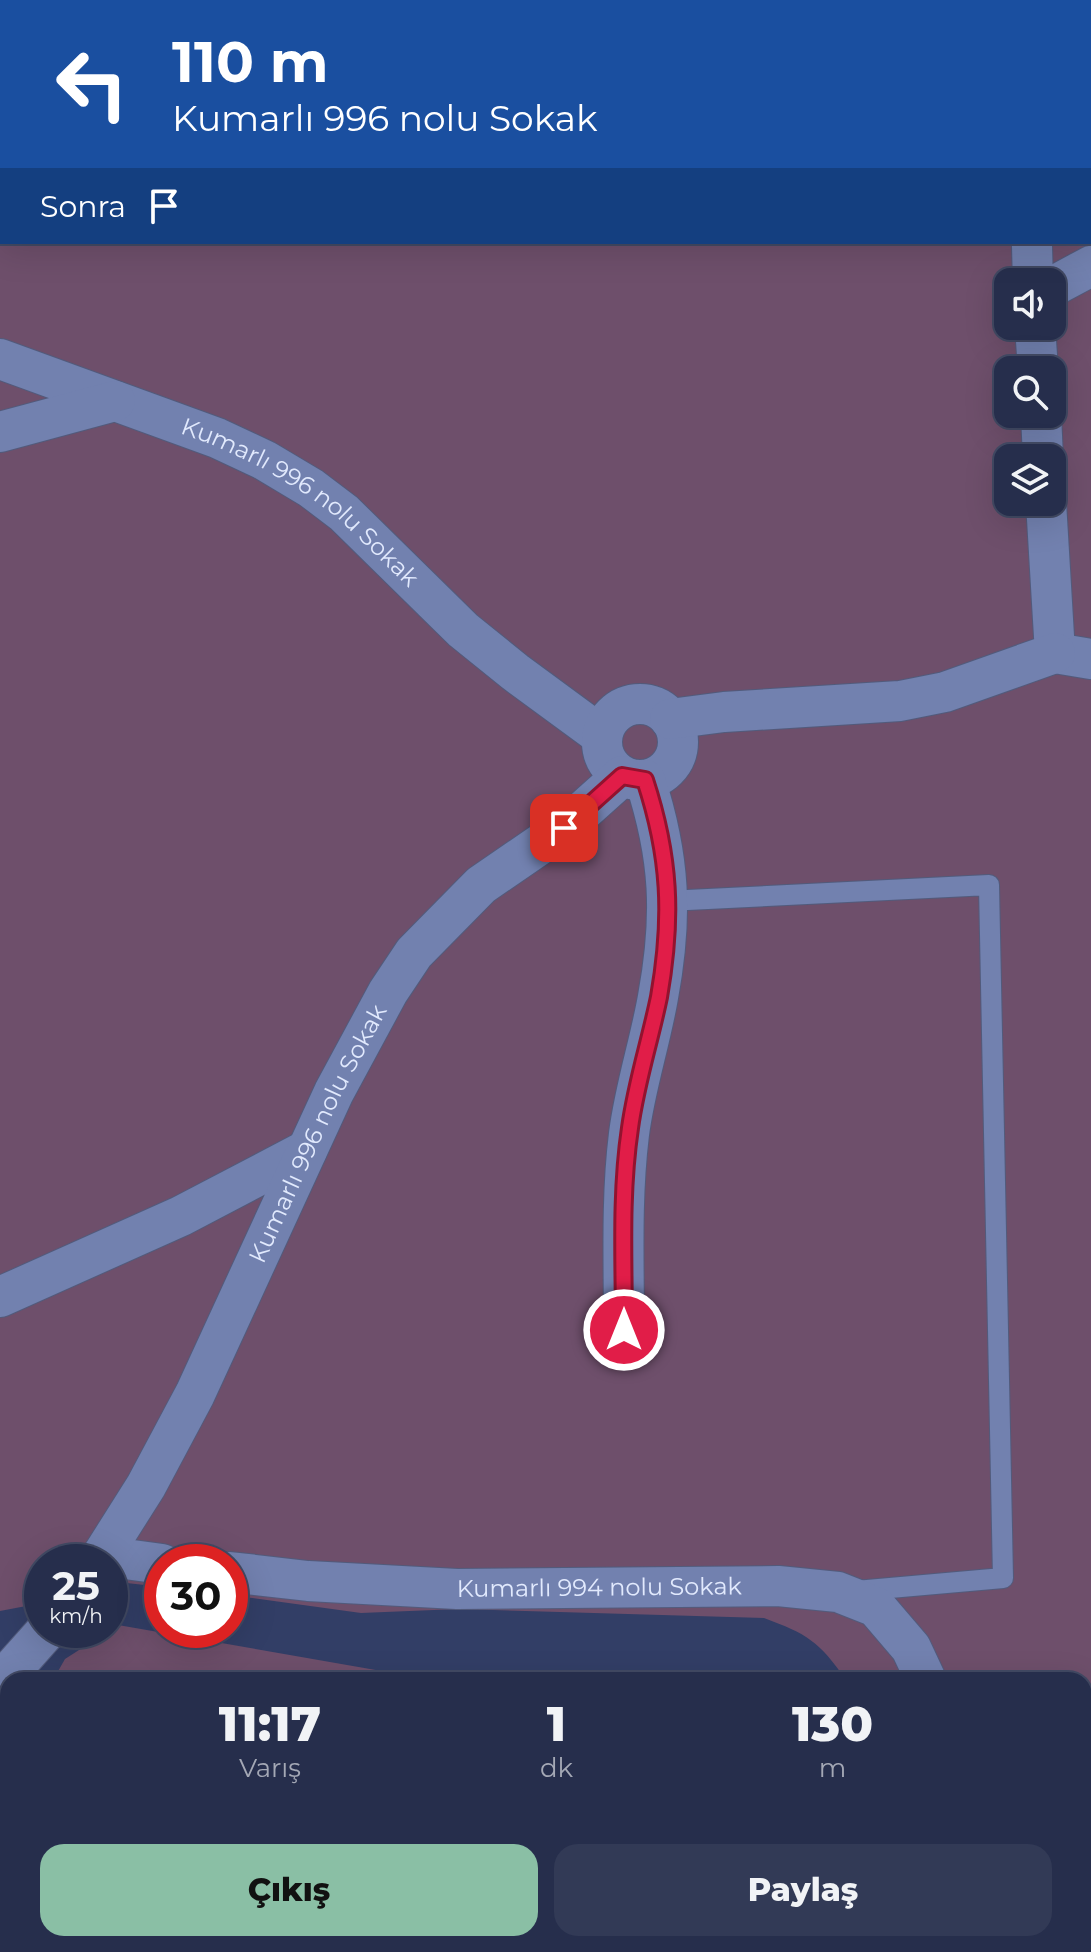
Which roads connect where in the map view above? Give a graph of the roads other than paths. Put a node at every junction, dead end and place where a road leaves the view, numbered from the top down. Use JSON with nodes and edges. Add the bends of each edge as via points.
{"nodes":[{"id":1,"x":1091,"y":266,"type":"edge"},
{"id":2,"x":1066,"y":279,"type":"edge"},
{"id":3,"x":0,"y":359,"type":"edge"},
{"id":4,"x":115,"y":401,"type":"junction"},
{"id":5,"x":0,"y":432,"type":"edge"},
{"id":6,"x":1048,"y":516,"type":"edge"},
{"id":7,"x":1073,"y":656,"type":"edge"},
{"id":8,"x":670,"y":719,"type":"junction"},
{"id":9,"x":602,"y":736,"type":"junction"},
{"id":10,"x":634,"y":778,"type":"junction"},
{"id":11,"x":667,"y":901,"type":"junction"},
{"id":12,"x":307,"y":1150,"type":"junction"},
{"id":13,"x":0,"y":1297,"type":"edge"},
{"id":14,"x":624,"y":1330,"type":"dead end"},
{"id":15,"x":109,"y":1544,"type":"edge"},
{"id":16,"x":248,"y":1574,"type":"edge"},
{"id":17,"x":838,"y":1592,"type":"junction"},
{"id":18,"x":32,"y":1648,"type":"edge"},
{"id":19,"x":11,"y":1672,"type":"edge"},
{"id":20,"x":922,"y":1672,"type":"edge"}],
"edges":[{"from":1,"to":2,"type":"street"},
{"from":3,"to":4,"type":"street","name":"Kumarlı 996 nolu Sokak"},
{"from":4,"to":5,"type":"street"},
{"from":4,"to":9,"type":"street","name":"Kumarlı 996 nolu Sokak","via":[[217,438],[311,488],[344,513],[463,630]]},
{"from":6,"to":7,"type":"street"},
{"from":7,"to":8,"type":"street","via":[[900,701]]},
{"from":8,"to":9,"type":"street","via":[[648,705],[635,705],[613,716]]},
{"from":8,"to":10,"type":"street","via":[[678,744],[675,757],[658,776]]},
{"from":9,"to":10,"type":"street","via":[[606,759]]},
{"from":10,"to":11,"type":"street","via":[[659,824]]},
{"from":10,"to":12,"type":"street","name":"Kumarlı 996 nolu Sokak","via":[[481,885],[414,953],[388,992]]},
{"from":11,"to":14,"type":"street","via":[[659,996],[636,1087],[624,1182]]},
{"from":11,"to":17,"type":"lane","via":[[989,885],[1003,1578]]},
{"from":12,"to":13,"type":"street","via":[[181,1216]]},
{"from":12,"to":15,"type":"street","name":"Kumarlı 996 nolu Sokak","via":[[195,1394]]},
{"from":16,"to":17,"type":"street","name":"Kumarlı 994 nolu Sokak","via":[[457,1589],[778,1586]]},
{"from":17,"to":20,"type":"street","name":"Kumarlı 994 nolu Sokak","via":[[876,1607],[911,1648]]},
{"from":18,"to":19,"type":"street"}]}
